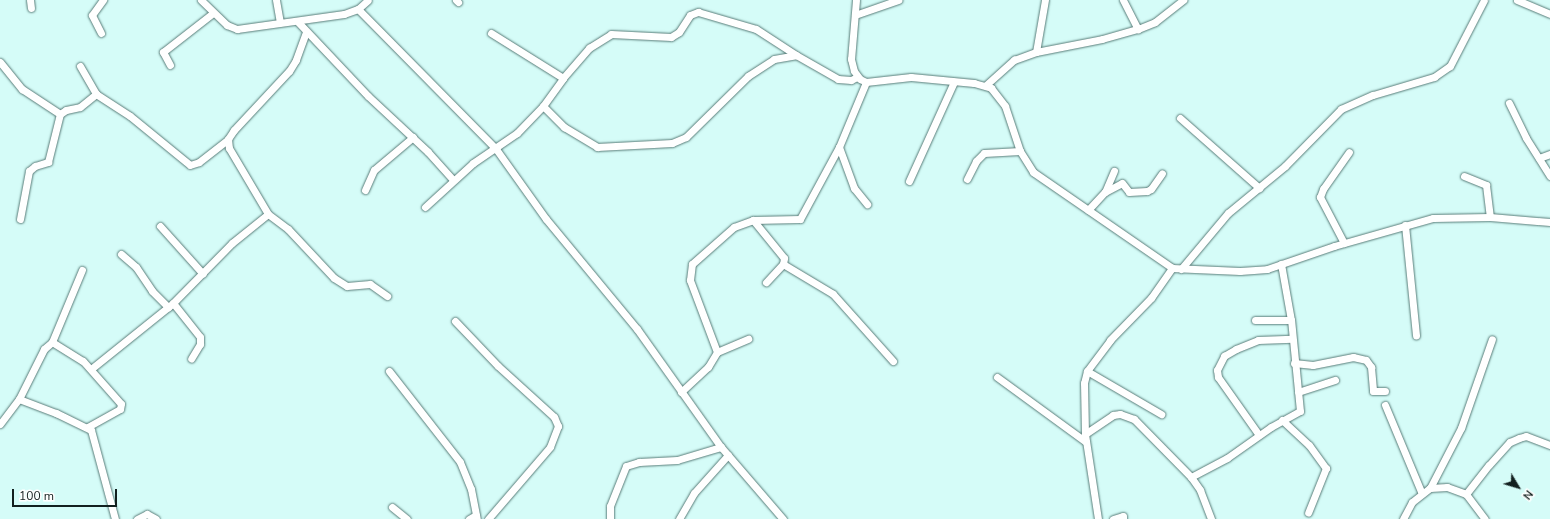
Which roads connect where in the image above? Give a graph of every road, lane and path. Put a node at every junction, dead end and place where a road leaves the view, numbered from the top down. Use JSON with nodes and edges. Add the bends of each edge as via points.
{"nodes":[{"id":1,"x":30,"y":0,"type":"edge"},
{"id":2,"x":103,"y":0,"type":"edge"},
{"id":3,"x":201,"y":0,"type":"edge"},
{"id":4,"x":276,"y":0,"type":"edge"},
{"id":5,"x":368,"y":0,"type":"edge"},
{"id":6,"x":856,"y":0,"type":"edge"},
{"id":7,"x":898,"y":0,"type":"edge"},
{"id":8,"x":1045,"y":0,"type":"edge"},
{"id":9,"x":1123,"y":0,"type":"edge"},
{"id":10,"x":1183,"y":0,"type":"edge"},
{"id":11,"x":1484,"y":0,"type":"edge"},
{"id":12,"x":1517,"y":0,"type":"edge"},
{"id":13,"x":31,"y":8,"type":"dead end"},
{"id":14,"x":358,"y":9,"type":"junction"},
{"id":15,"x":213,"y":13,"type":"junction"},
{"id":16,"x":1550,"y":14,"type":"edge"},
{"id":17,"x":855,"y":15,"type":"junction"},
{"id":18,"x":298,"y":22,"type":"junction"},
{"id":19,"x":280,"y":23,"type":"junction"},
{"id":20,"x":1138,"y":29,"type":"junction"},
{"id":21,"x":306,"y":32,"type":"junction"},
{"id":22,"x":101,"y":33,"type":"dead end"},
{"id":23,"x":491,"y":33,"type":"dead end"},
{"id":24,"x":1036,"y":52,"type":"junction"},
{"id":25,"x":796,"y":55,"type":"junction"},
{"id":26,"x":0,"y":62,"type":"edge"},
{"id":27,"x":170,"y":65,"type":"dead end"},
{"id":28,"x":80,"y":66,"type":"dead end"},
{"id":29,"x":857,"y":77,"type":"junction"},
{"id":30,"x":563,"y":78,"type":"junction"},
{"id":31,"x":866,"y":82,"type":"junction"},
{"id":32,"x":954,"y":82,"type":"junction"},
{"id":33,"x":986,"y":85,"type":"junction"},
{"id":34,"x":96,"y":94,"type":"junction"},
{"id":35,"x":1509,"y":103,"type":"dead end"},
{"id":36,"x":542,"y":106,"type":"junction"},
{"id":37,"x":60,"y":114,"type":"junction"},
{"id":38,"x":1180,"y":118,"type":"dead end"},
{"id":39,"x":413,"y":137,"type":"junction"},
{"id":40,"x":228,"y":139,"type":"junction"},
{"id":41,"x":839,"y":147,"type":"junction"},
{"id":42,"x":496,"y":149,"type":"junction"},
{"id":43,"x":1020,"y":151,"type":"junction"},
{"id":44,"x":1349,"y":152,"type":"dead end"},
{"id":45,"x":1550,"y":154,"type":"edge"},
{"id":46,"x":1539,"y":158,"type":"junction"},
{"id":47,"x":1114,"y":171,"type":"dead end"},
{"id":48,"x":1162,"y":173,"type":"dead end"},
{"id":49,"x":1464,"y":176,"type":"dead end"},
{"id":50,"x":1550,"y":176,"type":"edge"},
{"id":51,"x":967,"y":179,"type":"dead end"},
{"id":52,"x":453,"y":180,"type":"junction"},
{"id":53,"x":909,"y":181,"type":"dead end"},
{"id":54,"x":1259,"y":188,"type":"junction"},
{"id":55,"x":365,"y":190,"type":"dead end"},
{"id":56,"x":1105,"y":192,"type":"junction"},
{"id":57,"x":867,"y":204,"type":"dead end"},
{"id":58,"x":425,"y":207,"type":"dead end"},
{"id":59,"x":1088,"y":210,"type":"junction"},
{"id":60,"x":268,"y":214,"type":"junction"},
{"id":61,"x":1490,"y":216,"type":"junction"},
{"id":62,"x":20,"y":219,"type":"dead end"},
{"id":63,"x":753,"y":220,"type":"junction"},
{"id":64,"x":1550,"y":222,"type":"edge"},
{"id":65,"x":1406,"y":225,"type":"junction"},
{"id":66,"x":160,"y":226,"type":"dead end"},
{"id":67,"x":1344,"y":243,"type":"junction"},
{"id":68,"x":121,"y":254,"type":"dead end"},
{"id":69,"x":783,"y":264,"type":"junction"},
{"id":70,"x":1281,"y":264,"type":"junction"},
{"id":71,"x":1172,"y":268,"type":"junction"},
{"id":72,"x":1181,"y":269,"type":"junction"},
{"id":73,"x":82,"y":270,"type":"dead end"},
{"id":74,"x":203,"y":274,"type":"junction"},
{"id":75,"x":766,"y":282,"type":"dead end"},
{"id":76,"x":387,"y":296,"type":"dead end"},
{"id":77,"x":170,"y":305,"type":"junction"},
{"id":78,"x":1255,"y":320,"type":"dead end"},
{"id":79,"x":1291,"y":320,"type":"junction"},
{"id":80,"x":455,"y":321,"type":"dead end"},
{"id":81,"x":1416,"y":335,"type":"dead end"},
{"id":82,"x":748,"y":339,"type":"dead end"},
{"id":83,"x":1292,"y":339,"type":"junction"},
{"id":84,"x":1492,"y":339,"type":"dead end"},
{"id":85,"x":52,"y":342,"type":"junction"},
{"id":86,"x":717,"y":352,"type":"junction"},
{"id":87,"x":191,"y":359,"type":"dead end"},
{"id":88,"x":894,"y":361,"type":"dead end"},
{"id":89,"x":1294,"y":362,"type":"junction"},
{"id":90,"x":90,"y":369,"type":"junction"},
{"id":91,"x":389,"y":370,"type":"dead end"},
{"id":92,"x":1087,"y":371,"type":"junction"},
{"id":93,"x":997,"y":377,"type":"dead end"},
{"id":94,"x":1335,"y":380,"type":"dead end"},
{"id":95,"x":1385,"y":391,"type":"dead end"},
{"id":96,"x":681,"y":392,"type":"junction"},
{"id":97,"x":1298,"y":392,"type":"junction"},
{"id":98,"x":19,"y":399,"type":"junction"},
{"id":99,"x":1385,"y":405,"type":"dead end"},
{"id":100,"x":1162,"y":414,"type":"dead end"},
{"id":101,"x":1282,"y":420,"type":"junction"},
{"id":102,"x":0,"y":424,"type":"edge"},
{"id":103,"x":88,"y":427,"type":"junction"},
{"id":104,"x":1085,"y":434,"type":"junction"},
{"id":105,"x":1259,"y":435,"type":"junction"},
{"id":106,"x":1086,"y":442,"type":"junction"},
{"id":107,"x":1550,"y":445,"type":"edge"},
{"id":108,"x":721,"y":447,"type":"junction"},
{"id":109,"x":728,"y":455,"type":"junction"},
{"id":110,"x":1191,"y":477,"type":"junction"},
{"id":111,"x":1430,"y":488,"type":"junction"},
{"id":112,"x":1422,"y":494,"type":"junction"},
{"id":113,"x":1466,"y":494,"type":"junction"},
{"id":114,"x":392,"y":507,"type":"dead end"},
{"id":115,"x":1308,"y":513,"type":"dead end"},
{"id":116,"x":477,"y":517,"type":"edge"},
{"id":117,"x":115,"y":519,"type":"edge"},
{"id":118,"x":137,"y":519,"type":"edge"},
{"id":119,"x":156,"y":519,"type":"edge"},
{"id":120,"x":408,"y":519,"type":"edge"},
{"id":121,"x":469,"y":519,"type":"edge"},
{"id":122,"x":488,"y":519,"type":"edge"},
{"id":123,"x":610,"y":519,"type":"edge"},
{"id":124,"x":679,"y":519,"type":"edge"},
{"id":125,"x":783,"y":519,"type":"edge"},
{"id":126,"x":1098,"y":519,"type":"edge"},
{"id":127,"x":1113,"y":519,"type":"edge"},
{"id":128,"x":1123,"y":519,"type":"edge"},
{"id":129,"x":1211,"y":519,"type":"edge"},
{"id":130,"x":1402,"y":519,"type":"edge"},
{"id":131,"x":1485,"y":519,"type":"edge"}],
"edges":[{"from":1,"to":13,"type":"street"},
{"from":2,"to":22,"type":"street","via":[[92,15]]},
{"from":3,"to":15,"type":"street"},
{"from":4,"to":19,"type":"street"},
{"from":5,"to":14,"type":"street"},
{"from":6,"to":17,"type":"street"},
{"from":7,"to":17,"type":"street"},
{"from":8,"to":24,"type":"street"},
{"from":9,"to":20,"type":"street"},
{"from":10,"to":20,"type":"street","via":[[1154,22]]},
{"from":11,"to":54,"type":"street","via":[[1454,60],[1445,71],[1434,77],[1372,95],[1340,109]]},
{"from":12,"to":16,"type":"street"},
{"from":14,"to":18,"type":"street"},
{"from":14,"to":42,"type":"street"},
{"from":15,"to":19,"type":"street","via":[[227,25],[238,29]]},
{"from":15,"to":27,"type":"street","via":[[163,52]]},
{"from":17,"to":29,"type":"street","via":[[851,59]]},
{"from":18,"to":19,"type":"street"},
{"from":18,"to":21,"type":"street"},
{"from":20,"to":24,"type":"street","via":[[1102,40]]},
{"from":21,"to":39,"type":"street","via":[[368,96]]},
{"from":21,"to":40,"type":"street","via":[[296,60],[289,71]]},
{"from":23,"to":30,"type":"street"},
{"from":24,"to":33,"type":"street","via":[[1010,63]]},
{"from":25,"to":29,"type":"street","via":[[838,79],[851,80]]},
{"from":25,"to":30,"type":"street","via":[[756,29],[693,12],[676,35],[671,37],[611,34],[589,48]]},
{"from":25,"to":36,"type":"street","via":[[786,54],[763,65],[686,137],[672,144],[597,148],[564,127]]},
{"from":26,"to":37,"type":"street","via":[[22,89]]},
{"from":28,"to":34,"type":"street"},
{"from":29,"to":31,"type":"street"},
{"from":30,"to":36,"type":"street"},
{"from":31,"to":32,"type":"street","via":[[911,77]]},
{"from":31,"to":41,"type":"street"},
{"from":32,"to":33,"type":"street"},
{"from":32,"to":53,"type":"street"},
{"from":33,"to":43,"type":"street","via":[[992,88],[1005,106]]},
{"from":34,"to":37,"type":"street","via":[[80,107]]},
{"from":34,"to":40,"type":"street","via":[[130,116],[190,165],[199,162]]},
{"from":35,"to":46,"type":"street"},
{"from":36,"to":42,"type":"street","via":[[517,133]]},
{"from":37,"to":62,"type":"street","via":[[48,162],[29,171]]},
{"from":38,"to":54,"type":"street"},
{"from":39,"to":52,"type":"street"},
{"from":39,"to":55,"type":"street","via":[[374,170]]},
{"from":40,"to":60,"type":"street","via":[[231,156]]},
{"from":41,"to":57,"type":"street","via":[[854,188]]},
{"from":41,"to":63,"type":"street","via":[[800,219]]},
{"from":42,"to":52,"type":"street","via":[[473,163]]},
{"from":42,"to":96,"type":"street","via":[[546,219],[637,329]]},
{"from":43,"to":51,"type":"street","via":[[984,153],[976,161]]},
{"from":43,"to":59,"type":"street","via":[[1033,172]]},
{"from":44,"to":67,"type":"street","via":[[1320,197]]},
{"from":45,"to":46,"type":"street"},
{"from":46,"to":50,"type":"street"},
{"from":47,"to":56,"type":"street"},
{"from":48,"to":56,"type":"street","via":[[1147,191],[1129,192],[1122,182]]},
{"from":49,"to":61,"type":"street","via":[[1486,185]]},
{"from":52,"to":58,"type":"street"},
{"from":54,"to":72,"type":"street","via":[[1228,213]]},
{"from":56,"to":59,"type":"street"},
{"from":59,"to":71,"type":"street"},
{"from":60,"to":74,"type":"street","via":[[232,243]]},
{"from":60,"to":76,"type":"street","via":[[288,229],[341,284],[370,284]]},
{"from":61,"to":64,"type":"street"},
{"from":61,"to":65,"type":"street","via":[[1433,218]]},
{"from":63,"to":69,"type":"street","via":[[783,256]]},
{"from":63,"to":86,"type":"street","via":[[734,227],[692,264],[690,280]]},
{"from":65,"to":67,"type":"street"},
{"from":65,"to":81,"type":"street"},
{"from":66,"to":74,"type":"street"},
{"from":67,"to":70,"type":"street"},
{"from":68,"to":77,"type":"street","via":[[136,267],[152,291]]},
{"from":69,"to":75,"type":"street"},
{"from":69,"to":88,"type":"street","via":[[833,294]]},
{"from":70,"to":72,"type":"street","via":[[1247,271]]},
{"from":70,"to":79,"type":"street"},
{"from":71,"to":72,"type":"street"},
{"from":71,"to":92,"type":"street","via":[[1151,298],[1110,340]]},
{"from":73,"to":85,"type":"street"},
{"from":74,"to":77,"type":"street"},
{"from":77,"to":87,"type":"street","via":[[200,337],[200,344]]},
{"from":77,"to":90,"type":"street"},
{"from":78,"to":79,"type":"street"},
{"from":79,"to":83,"type":"street"},
{"from":80,"to":122,"type":"street","via":[[498,366],[554,417],[558,426],[550,447]]},
{"from":82,"to":86,"type":"street"},
{"from":83,"to":89,"type":"street"},
{"from":83,"to":105,"type":"street","via":[[1258,340],[1236,349],[1224,356],[1217,370],[1218,377]]},
{"from":84,"to":111,"type":"street","via":[[1461,428]]},
{"from":85,"to":90,"type":"street","via":[[83,361]]},
{"from":85,"to":98,"type":"street","via":[[34,365]]},
{"from":86,"to":96,"type":"street","via":[[708,366]]},
{"from":89,"to":95,"type":"street","via":[[1313,365],[1353,357],[1366,360],[1371,367],[1374,391]]},
{"from":89,"to":97,"type":"street"},
{"from":90,"to":103,"type":"street","via":[[122,406]]},
{"from":91,"to":116,"type":"street","via":[[460,462],[471,489]]},
{"from":92,"to":100,"type":"street"},
{"from":92,"to":104,"type":"street","via":[[1084,384]]},
{"from":93,"to":106,"type":"street"},
{"from":94,"to":97,"type":"street"},
{"from":96,"to":108,"type":"street"},
{"from":97,"to":101,"type":"street","via":[[1300,410]]},
{"from":98,"to":102,"type":"street"},
{"from":98,"to":103,"type":"street"},
{"from":99,"to":112,"type":"street"},
{"from":101,"to":105,"type":"street"},
{"from":101,"to":115,"type":"street","via":[[1317,455],[1326,468]]},
{"from":103,"to":117,"type":"street","via":[[93,434]]},
{"from":104,"to":106,"type":"street"},
{"from":104,"to":110,"type":"street","via":[[1113,416],[1128,415]]},
{"from":105,"to":110,"type":"street","via":[[1227,458]]},
{"from":106,"to":126,"type":"street"},
{"from":107,"to":113,"type":"street","via":[[1526,436],[1510,442]]},
{"from":108,"to":109,"type":"street"},
{"from":108,"to":123,"type":"street","via":[[677,460],[639,462],[626,466],[610,506]]},
{"from":109,"to":124,"type":"street","via":[[694,493]]},
{"from":109,"to":125,"type":"street"},
{"from":110,"to":129,"type":"street","via":[[1203,497]]},
{"from":111,"to":112,"type":"street"},
{"from":111,"to":113,"type":"street","via":[[1447,487]]},
{"from":112,"to":130,"type":"street","via":[[1407,508]]},
{"from":113,"to":131,"type":"street"},
{"from":114,"to":120,"type":"street"},
{"from":116,"to":121,"type":"street"},
{"from":118,"to":119,"type":"street","via":[[147,514]]},
{"from":127,"to":128,"type":"street","via":[[1123,516]]}]}
